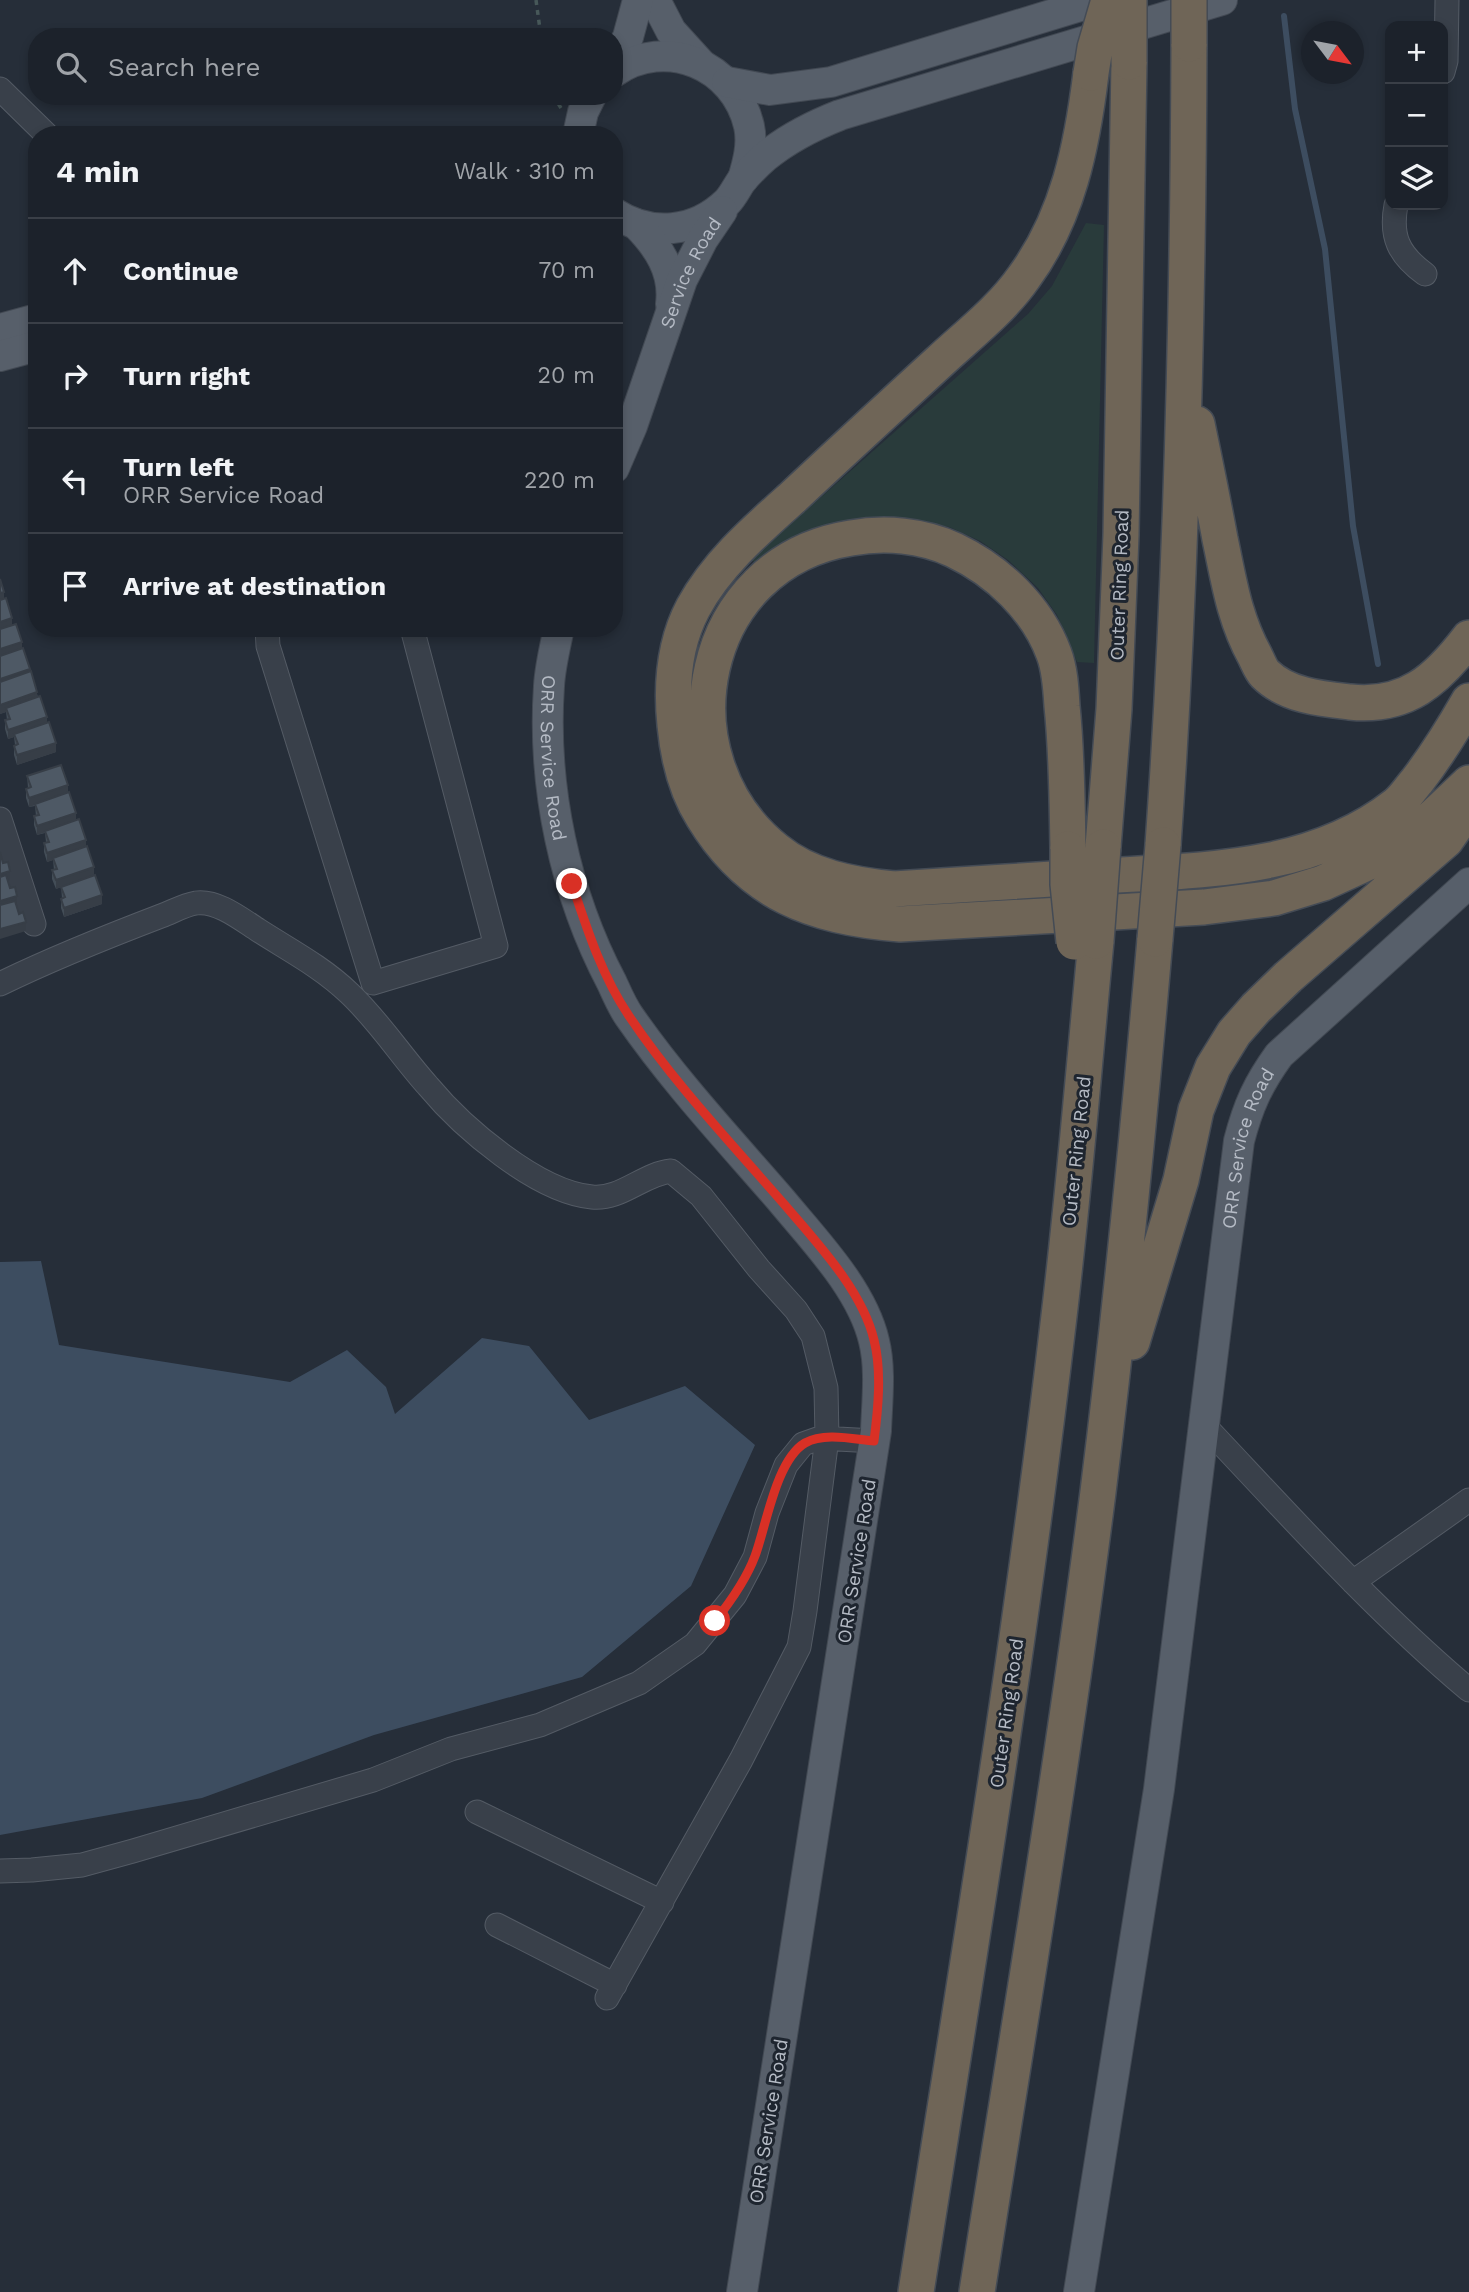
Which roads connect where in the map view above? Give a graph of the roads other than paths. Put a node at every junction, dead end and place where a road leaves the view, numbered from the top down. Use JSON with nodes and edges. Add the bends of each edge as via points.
{"nodes":[{"id":1,"x":638,"y":0,"type":"edge"},
{"id":2,"x":655,"y":0,"type":"edge"},
{"id":3,"x":1100,"y":0,"type":"edge"},
{"id":4,"x":1109,"y":0,"type":"edge"},
{"id":5,"x":1129,"y":0,"type":"edge"},
{"id":6,"x":1189,"y":0,"type":"edge"},
{"id":7,"x":1222,"y":0,"type":"edge"},
{"id":8,"x":1447,"y":0,"type":"edge"},
{"id":9,"x":1447,"y":21,"type":"edge"},
{"id":10,"x":623,"y":46,"type":"edge"},
{"id":11,"x":701,"y":64,"type":"junction"},
{"id":12,"x":623,"y":68,"type":"edge"},
{"id":13,"x":727,"y":82,"type":"junction"},
{"id":14,"x":0,"y":89,"type":"edge"},
{"id":15,"x":586,"y":105,"type":"edge"},
{"id":16,"x":38,"y":126,"type":"edge"},
{"id":17,"x":579,"y":126,"type":"edge"},
{"id":18,"x":736,"y":190,"type":"junction"},
{"id":19,"x":1396,"y":210,"type":"edge"},
{"id":20,"x":623,"y":219,"type":"edge"},
{"id":21,"x":623,"y":220,"type":"edge"},
{"id":22,"x":1425,"y":274,"type":"dead end"},
{"id":23,"x":28,"y":321,"type":"edge"},
{"id":24,"x":668,"y":325,"type":"junction"},
{"id":25,"x":0,"y":329,"type":"edge"},
{"id":26,"x":28,"y":348,"type":"edge"},
{"id":27,"x":0,"y":356,"type":"edge"},
{"id":28,"x":1184,"y":359,"type":"junction"},
{"id":29,"x":623,"y":444,"type":"edge"},
{"id":30,"x":268,"y":637,"type":"edge"},
{"id":31,"x":414,"y":637,"type":"edge"},
{"id":32,"x":558,"y":637,"type":"edge"},
{"id":33,"x":1469,"y":638,"type":"edge"},
{"id":34,"x":1469,"y":701,"type":"edge"},
{"id":35,"x":1469,"y":783,"type":"edge"},
{"id":36,"x":1469,"y":807,"type":"edge"},
{"id":37,"x":0,"y":819,"type":"edge"},
{"id":38,"x":1469,"y":883,"type":"edge"},
{"id":39,"x":34,"y":924,"type":"dead end"},
{"id":40,"x":1085,"y":942,"type":"junction"},
{"id":41,"x":0,"y":984,"type":"edge"},
{"id":42,"x":1204,"y":1425,"type":"junction"},
{"id":43,"x":1105,"y":1433,"type":"junction"},
{"id":44,"x":827,"y":1438,"type":"junction"},
{"id":45,"x":874,"y":1441,"type":"junction"},
{"id":46,"x":1469,"y":1500,"type":"edge"},
{"id":47,"x":1353,"y":1582,"type":"junction"},
{"id":48,"x":1469,"y":1690,"type":"edge"},
{"id":49,"x":477,"y":1812,"type":"dead end"},
{"id":50,"x":0,"y":1871,"type":"edge"},
{"id":51,"x":662,"y":1902,"type":"junction"},
{"id":52,"x":497,"y":1926,"type":"dead end"},
{"id":53,"x":742,"y":2292,"type":"edge"},
{"id":54,"x":916,"y":2292,"type":"edge"},
{"id":55,"x":977,"y":2292,"type":"edge"},
{"id":56,"x":1079,"y":2292,"type":"edge"}],
"edges":[{"from":1,"to":10,"type":"main road"},
{"from":2,"to":11,"type":"main road","via":[[671,32]]},
{"from":3,"to":13,"type":"main road","via":[[831,82],[770,90]]},
{"from":4,"to":35,"type":"highway","bridge":true,"via":[[1095,48],[1072,181],[1058,218],[1024,277],[986,319],[749,537],[708,584],[692,611],[673,675],[673,710],[677,747],[699,810],[735,859],[790,899],[824,914],[900,924],[1204,907],[1274,898],[1323,883],[1373,860],[1416,833]]},
{"from":5,"to":40,"type":"highway","name":"Outer Ring Road","bridge":true,"via":[[1121,548],[1113,721],[1103,847]]},
{"from":6,"to":28,"type":"highway","bridge":true},
{"from":7,"to":18,"type":"main road","via":[[840,115],[787,140]]},
{"from":8,"to":9,"type":"street"},
{"from":11,"to":12,"type":"main road","via":[[662,55]]},
{"from":11,"to":13,"type":"main road"},
{"from":13,"to":18,"type":"main road","via":[[742,104],[750,128],[750,154]]},
{"from":14,"to":16,"type":"street"},
{"from":15,"to":17,"type":"main road"},
{"from":18,"to":20,"type":"main road","via":[[713,214],[695,224],[654,229]]},
{"from":18,"to":24,"type":"main road","name":"Service Road","via":[[682,280]]},
{"from":19,"to":22,"type":"street","via":[[1400,250]]},
{"from":21,"to":24,"type":"main road","name":"Service Road","via":[[654,243],[668,268],[672,296]]},
{"from":23,"to":25,"type":"main road"},
{"from":24,"to":29,"type":"main road"},
{"from":26,"to":27,"type":"main road"},
{"from":28,"to":33,"type":"highway","via":[[1232,602],[1245,639],[1265,674],[1291,690],[1319,699],[1373,705],[1429,683]]},
{"from":28,"to":43,"type":"highway","bridge":true,"via":[[1177,624],[1163,845],[1134,1175]]},
{"from":30,"to":31,"type":"street","via":[[373,983],[496,946]]},
{"from":32,"to":45,"type":"main road","name":"ORR Service Road","via":[[548,740],[555,808],[572,884],[596,954],[628,1014],[682,1085],[829,1257],[856,1298],[874,1340],[878,1384]]},
{"from":34,"to":40,"type":"highway","bridge":true,"via":[[1441,750],[1399,803],[1372,822],[1305,853],[1209,870],[894,889],[860,886],[802,867],[753,829],[735,804],[712,747],[708,683],[720,639],[750,591],[774,568],[836,540],[872,534],[909,536],[972,559],[1025,605],[1055,657],[1065,738],[1068,849],[1068,894]]},
{"from":36,"to":43,"type":"highway","via":[[1446,840],[1256,1007],[1213,1067],[1196,1110],[1181,1180]]},
{"from":37,"to":39,"type":"street"},
{"from":38,"to":42,"type":"main road","name":"ORR Service Road","via":[[1279,1055],[1260,1081],[1239,1141]]},
{"from":40,"to":54,"type":"highway","name":"Outer Ring Road","via":[[1090,1002],[1036,1499]]},
{"from":41,"to":44,"type":"street","via":[[194,903],[207,903],[233,914],[324,971],[350,994],[429,1089],[528,1172],[553,1187],[596,1198],[671,1171],[701,1196],[813,1336],[826,1388]]},
{"from":42,"to":47,"type":"street"},
{"from":42,"to":56,"type":"main road","name":"ORR Service Road","via":[[1159,1789]]},
{"from":43,"to":55,"type":"highway","via":[[1056,1787]]},
{"from":44,"to":45,"type":"street"},
{"from":44,"to":50,"type":"street","via":[[803,1444],[786,1465],[755,1557],[735,1595],[695,1644],[639,1683],[540,1725],[134,1851],[82,1865]]},
{"from":44,"to":51,"type":"street","via":[[799,1647]]},
{"from":45,"to":53,"type":"main road","name":"ORR Service Road"},
{"from":46,"to":47,"type":"street"},
{"from":47,"to":48,"type":"street"},
{"from":49,"to":51,"type":"street"},
{"from":51,"to":52,"type":"street","via":[[611,1992]]}]}
